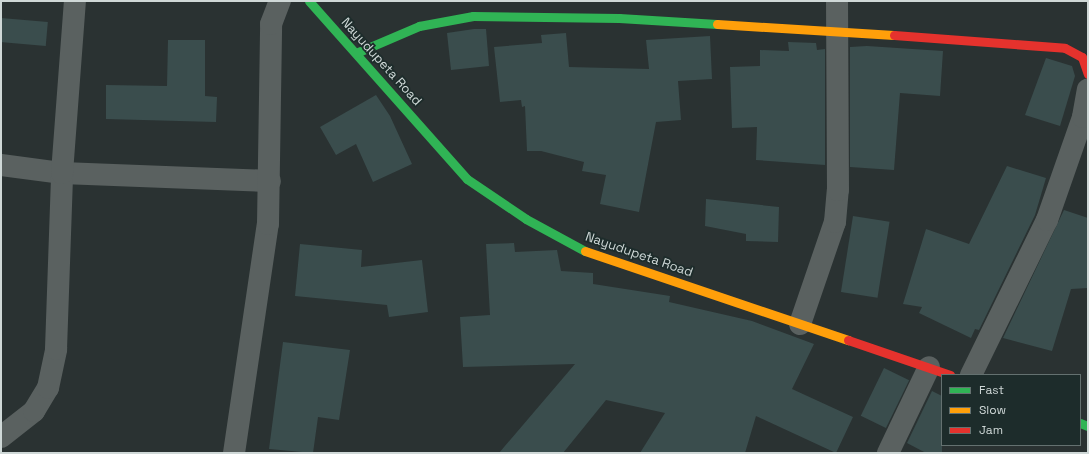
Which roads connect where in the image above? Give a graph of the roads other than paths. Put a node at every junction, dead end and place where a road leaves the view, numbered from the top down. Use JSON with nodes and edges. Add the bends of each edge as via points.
{"nodes":[{"id":1,"x":75,"y":1,"type":"edge"},
{"id":2,"x":280,"y":1,"type":"edge"},
{"id":3,"x":309,"y":1,"type":"edge"},
{"id":4,"x":837,"y":1,"type":"edge"},
{"id":5,"x":836,"y":34,"type":"junction"},
{"id":6,"x":356,"y":53,"type":"junction"},
{"id":7,"x":1088,"y":74,"type":"edge"},
{"id":8,"x":1088,"y":89,"type":"edge"},
{"id":9,"x":1,"y":165,"type":"edge"},
{"id":10,"x":62,"y":173,"type":"junction"},
{"id":11,"x":270,"y":181,"type":"junction"},
{"id":12,"x":800,"y":324,"type":"junction"},
{"id":13,"x":929,"y":367,"type":"junction"},
{"id":14,"x":947,"y":374,"type":"edge"},
{"id":15,"x":971,"y":374,"type":"edge"},
{"id":16,"x":1,"y":437,"type":"edge"},
{"id":17,"x":234,"y":453,"type":"edge"},
{"id":18,"x":888,"y":453,"type":"edge"}],
"edges":[{"from":1,"to":10,"type":"street"},
{"from":2,"to":11,"type":"street","via":[[271,24]]},
{"from":3,"to":6,"type":"street","name":"Nayudupeta Road"},
{"from":4,"to":5,"type":"street"},
{"from":5,"to":6,"type":"street","via":[[619,18],[473,16],[419,26]]},
{"from":5,"to":7,"type":"street","via":[[1065,48],[1082,57]]},
{"from":5,"to":12,"type":"street","via":[[838,190],[835,222]]},
{"from":6,"to":12,"type":"street","name":"Nayudupeta Road","via":[[467,178],[526,219],[583,250]]},
{"from":8,"to":15,"type":"street","via":[[1083,117],[1047,220]]},
{"from":9,"to":10,"type":"street"},
{"from":10,"to":11,"type":"street"},
{"from":10,"to":16,"type":"street","via":[[56,349],[48,388],[34,412]]},
{"from":11,"to":17,"type":"street","via":[[268,224]]},
{"from":12,"to":13,"type":"street","name":"Nayudupeta Road"},
{"from":13,"to":14,"type":"street","name":"Nayudupeta Road"},
{"from":13,"to":18,"type":"street"}]}
